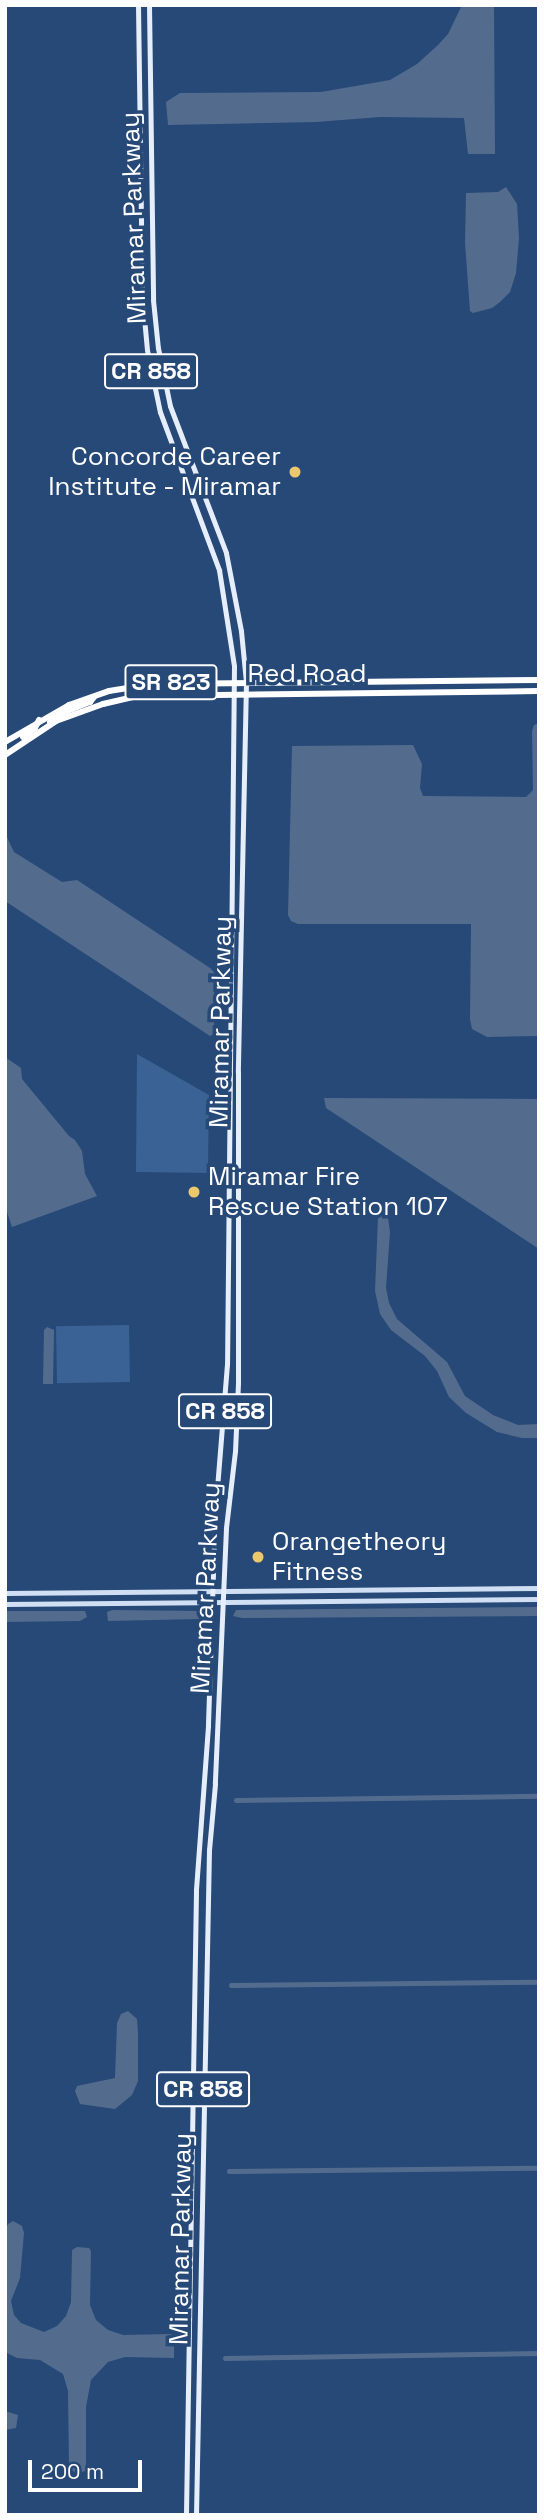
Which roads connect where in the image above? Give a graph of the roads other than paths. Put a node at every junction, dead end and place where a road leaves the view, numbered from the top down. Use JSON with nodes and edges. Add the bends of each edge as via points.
{"nodes":[{"id":1,"x":138,"y":5,"type":"edge"},
{"id":2,"x":149,"y":5,"type":"edge"},
{"id":3,"x":231,"y":577,"type":"junction"},
{"id":4,"x":221,"y":579,"type":"junction"},
{"id":5,"x":539,"y":680,"type":"edge"},
{"id":6,"x":234,"y":682,"type":"junction"},
{"id":7,"x":246,"y":682,"type":"junction"},
{"id":8,"x":539,"y":691,"type":"edge"},
{"id":9,"x":234,"y":693,"type":"junction"},
{"id":10,"x":246,"y":693,"type":"junction"},
{"id":11,"x":95,"y":695,"type":"junction"},
{"id":12,"x":40,"y":720,"type":"junction"},
{"id":13,"x":44,"y":729,"type":"junction"},
{"id":14,"x":5,"y":742,"type":"edge"},
{"id":15,"x":5,"y":753,"type":"edge"},
{"id":16,"x":539,"y":1588,"type":"edge"},
{"id":17,"x":212,"y":1591,"type":"junction"},
{"id":18,"x":225,"y":1591,"type":"junction"},
{"id":19,"x":5,"y":1592,"type":"edge"},
{"id":20,"x":539,"y":1599,"type":"edge"},
{"id":21,"x":211,"y":1601,"type":"junction"},
{"id":22,"x":224,"y":1601,"type":"junction"},
{"id":23,"x":5,"y":1604,"type":"edge"},
{"id":24,"x":196,"y":1891,"type":"junction"},
{"id":25,"x":208,"y":1892,"type":"junction"},
{"id":26,"x":186,"y":2515,"type":"edge"},
{"id":27,"x":197,"y":2515,"type":"edge"}],
"edges":[{"from":1,"to":4,"type":"main road","name":"Miramar Parkway","number":"CR 858","via":[[142,296],[147,349],[160,412]]},
{"from":2,"to":3,"type":"main road","name":"Miramar Parkway","number":"CR 858","via":[[153,300],[160,359],[170,406],[217,524]]},
{"from":3,"to":4,"type":"main road"},
{"from":3,"to":7,"type":"main road","name":"Miramar Parkway","number":"CR 858"},
{"from":4,"to":6,"type":"main road","name":"Miramar Parkway","number":"CR 858"},
{"from":5,"to":7,"type":"highway","name":"Red Road","number":"SR 823"},
{"from":6,"to":7,"type":"highway","name":"Red Road","number":"SR 823"},
{"from":6,"to":9,"type":"main road","name":"Miramar Parkway","number":"CR 858"},
{"from":6,"to":11,"type":"highway","name":"Red Road","number":"SR 823","via":[[152,684]]},
{"from":7,"to":10,"type":"main road","name":"Miramar Parkway","number":"CR 858"},
{"from":8,"to":10,"type":"highway","name":"Red Road","number":"SR 823"},
{"from":9,"to":10,"type":"highway","name":"Red Road","number":"SR 823"},
{"from":9,"to":13,"type":"highway","name":"Red Road","number":"SR 823","via":[[138,696],[93,707]]},
{"from":9,"to":17,"type":"main road","name":"Miramar Parkway","number":"CR 858","via":[[227,1364]]},
{"from":10,"to":18,"type":"main road","name":"Miramar Parkway","number":"CR 858","via":[[238,1072],[238,1383]]},
{"from":11,"to":12,"type":"highway","name":"Red Road","number":"SR 823"},
{"from":11,"to":13,"type":"highway","via":[[90,702],[55,716]]},
{"from":12,"to":14,"type":"highway","name":"Red Road","number":"SR 823"},
{"from":12,"to":15,"type":"highway"},
{"from":13,"to":15,"type":"highway","name":"Red Road","number":"SR 823"},
{"from":16,"to":18,"type":"main road"},
{"from":17,"to":18,"type":"main road"},
{"from":17,"to":19,"type":"main road"},
{"from":17,"to":21,"type":"main road","name":"Miramar Parkway","number":"CR 858"},
{"from":18,"to":22,"type":"main road","name":"Miramar Parkway","number":"CR 858"},
{"from":20,"to":22,"type":"main road"},
{"from":21,"to":22,"type":"main road"},
{"from":21,"to":23,"type":"main road"},
{"from":21,"to":24,"type":"main road","name":"Miramar Parkway","number":"CR 858"},
{"from":22,"to":25,"type":"main road","name":"Miramar Parkway","number":"CR 858"},
{"from":24,"to":25,"type":"main road"},
{"from":24,"to":26,"type":"main road","name":"Miramar Parkway","number":"CR 858"},
{"from":25,"to":27,"type":"main road","name":"Miramar Parkway","number":"CR 858"}]}
